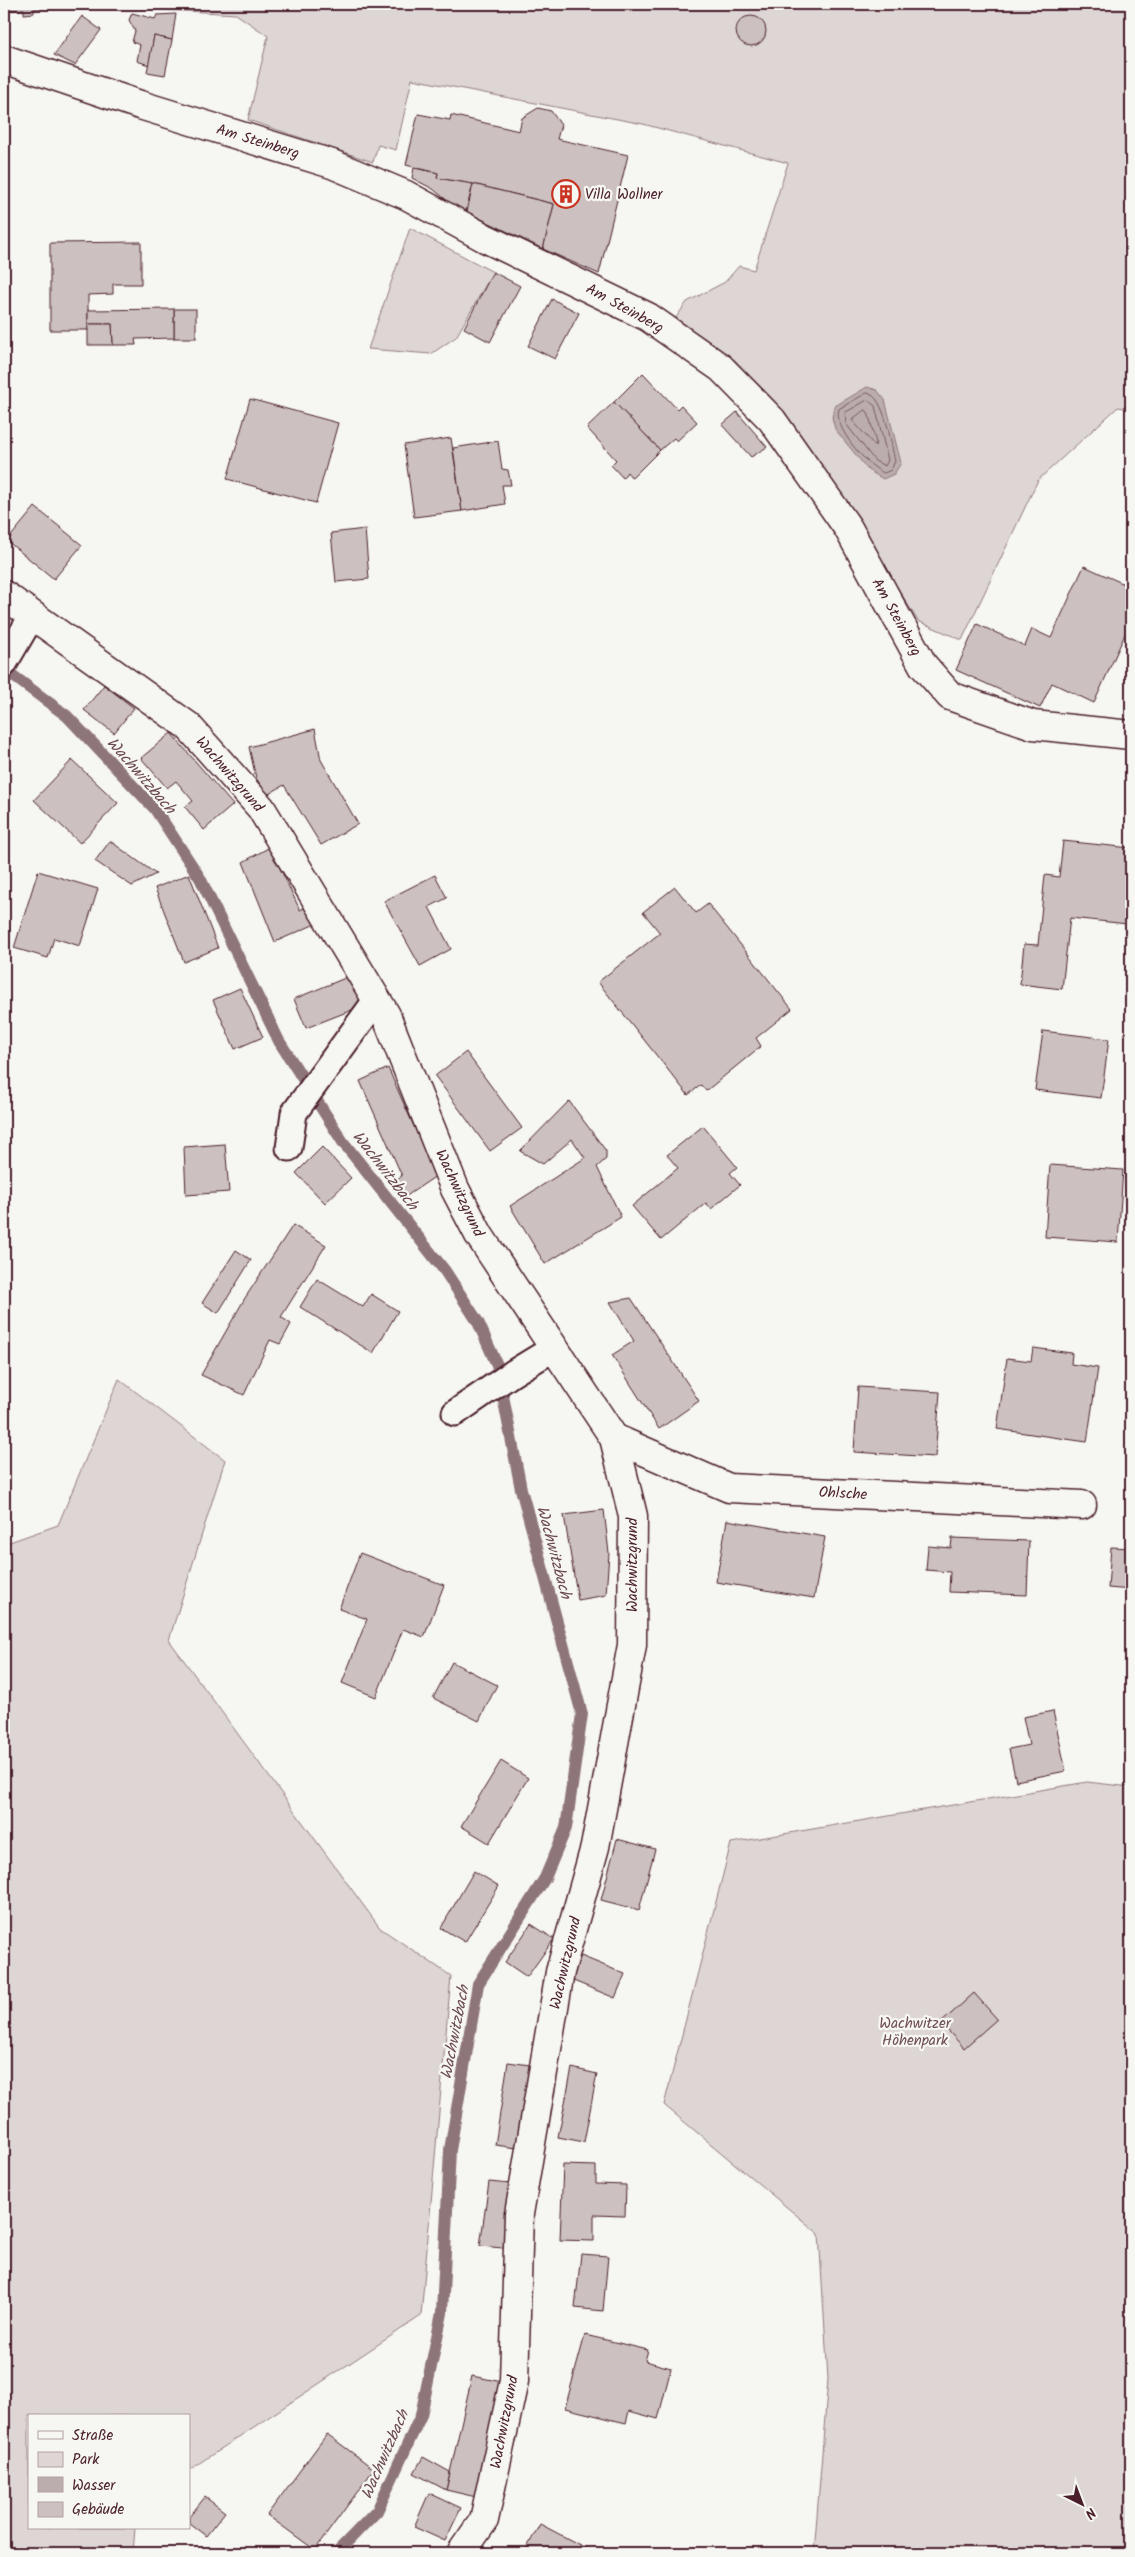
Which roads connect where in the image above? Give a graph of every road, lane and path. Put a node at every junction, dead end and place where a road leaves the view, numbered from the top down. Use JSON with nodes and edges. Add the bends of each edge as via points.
{"nodes":[{"id":1,"x":4,"y":59,"type":"edge"},
{"id":2,"x":4,"y":595,"type":"edge"},
{"id":3,"x":32,"y":616,"type":"junction"},
{"id":4,"x":6,"y":661,"type":"edge"},
{"id":5,"x":1131,"y":735,"type":"edge"},
{"id":6,"x":377,"y":999,"type":"junction"},
{"id":7,"x":289,"y":1148,"type":"dead end"},
{"id":8,"x":554,"y":1348,"type":"junction"},
{"id":9,"x":455,"y":1413,"type":"dead end"},
{"id":10,"x":614,"y":1438,"type":"junction"},
{"id":11,"x":1082,"y":1505,"type":"dead end"},
{"id":12,"x":461,"y":2553,"type":"edge"}],
"edges":[{"from":1,"to":5,"type":"street","name":"Am Steinberg","via":[[332,164],[406,195],[485,238],[648,317],[721,368],[772,420],[848,528],[923,665],[950,696],[1032,725]]},
{"from":2,"to":3,"type":"street","name":"Wachwitzgrund"},
{"from":3,"to":4,"type":"lane"},
{"from":3,"to":6,"type":"street","name":"Wachwitzgrund","via":[[188,726],[261,808]]},
{"from":6,"to":7,"type":"lane","via":[[294,1113]]},
{"from":6,"to":8,"type":"street","name":"Wachwitzgrund","via":[[459,1196],[479,1235]]},
{"from":8,"to":9,"type":"lane"},
{"from":8,"to":10,"type":"street","name":"Wachwitzgrund"},
{"from":10,"to":11,"type":"street","name":"Ohlsche","via":[[729,1488]]},
{"from":10,"to":12,"type":"street","name":"Wachwitzgrund","via":[[633,1516],[632,1645],[595,1847],[560,1972],[519,2214],[514,2381],[484,2520]]}]}
